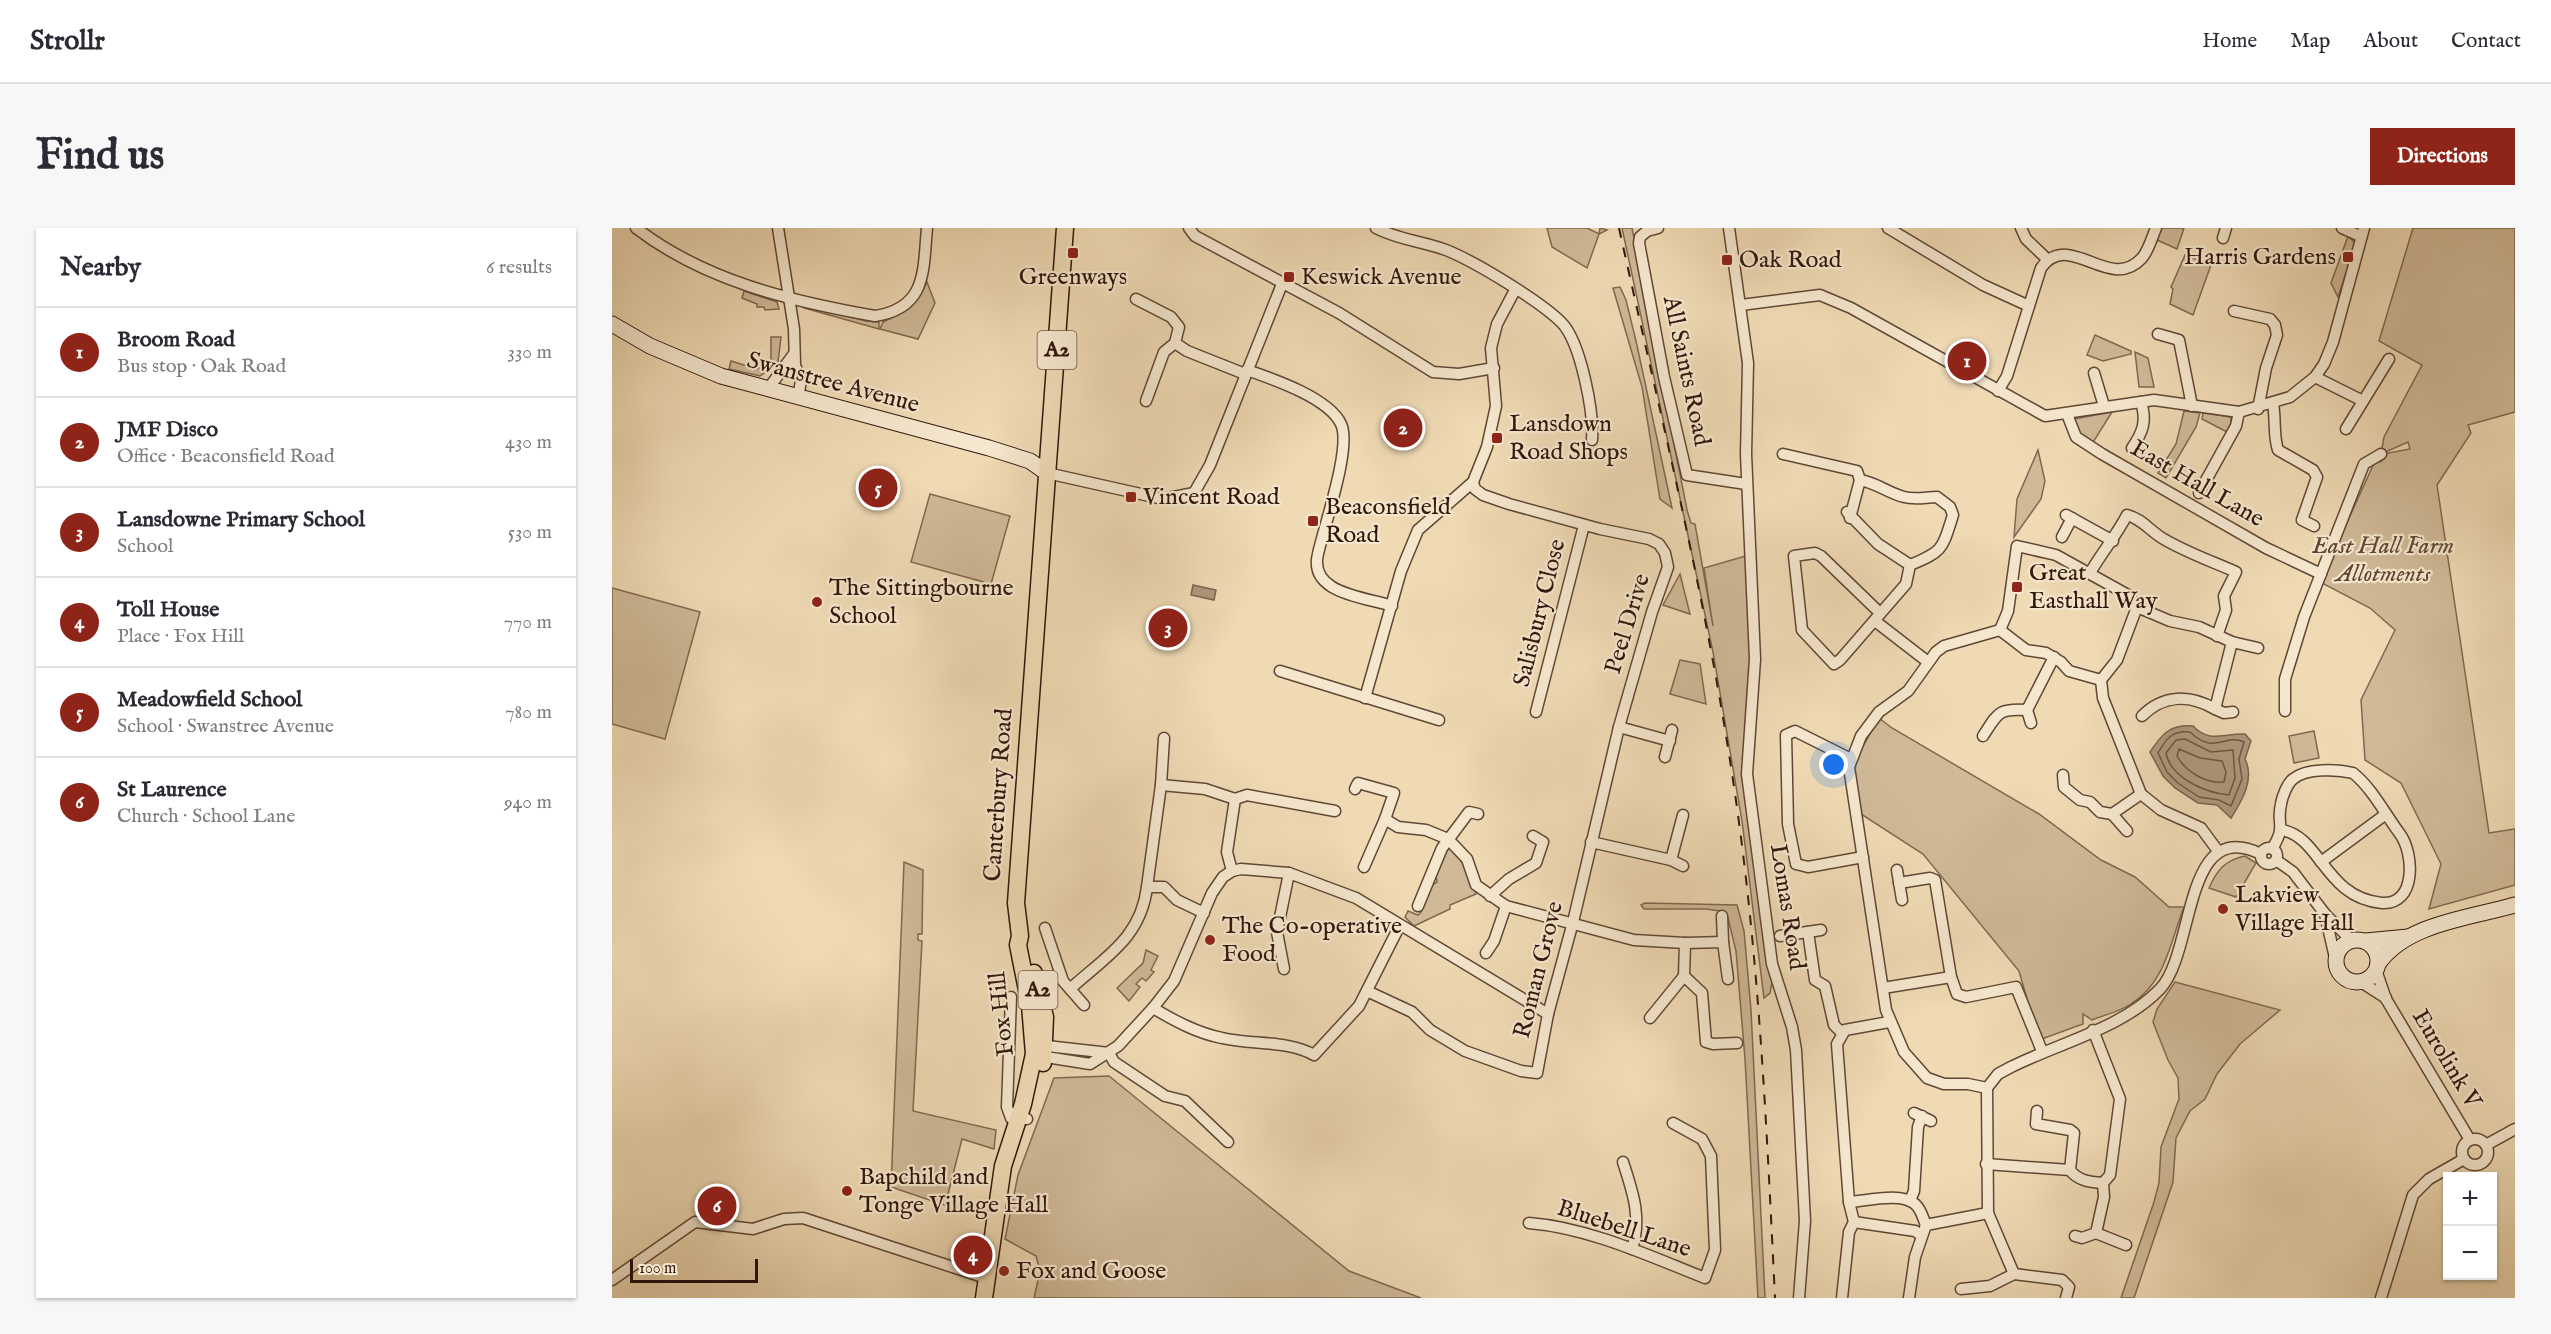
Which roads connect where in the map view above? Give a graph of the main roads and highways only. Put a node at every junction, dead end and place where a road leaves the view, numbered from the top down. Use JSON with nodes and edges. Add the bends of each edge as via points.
{"nodes":[{"id":1,"x":1065,"y":228,"type":"edge"},
{"id":2,"x":1016,"y":903,"type":"joint"},
{"id":3,"x":984,"y":1298,"type":"edge"}],
"edges":[{"from":1,"to":2,"type":"main road","name":"Canterbury Road","number":"A2"},
{"from":2,"to":3,"type":"main road","name":"Fox Hill","number":"A2","via":[[1018,945],[1039,1050],[1002,1188]]}]}
